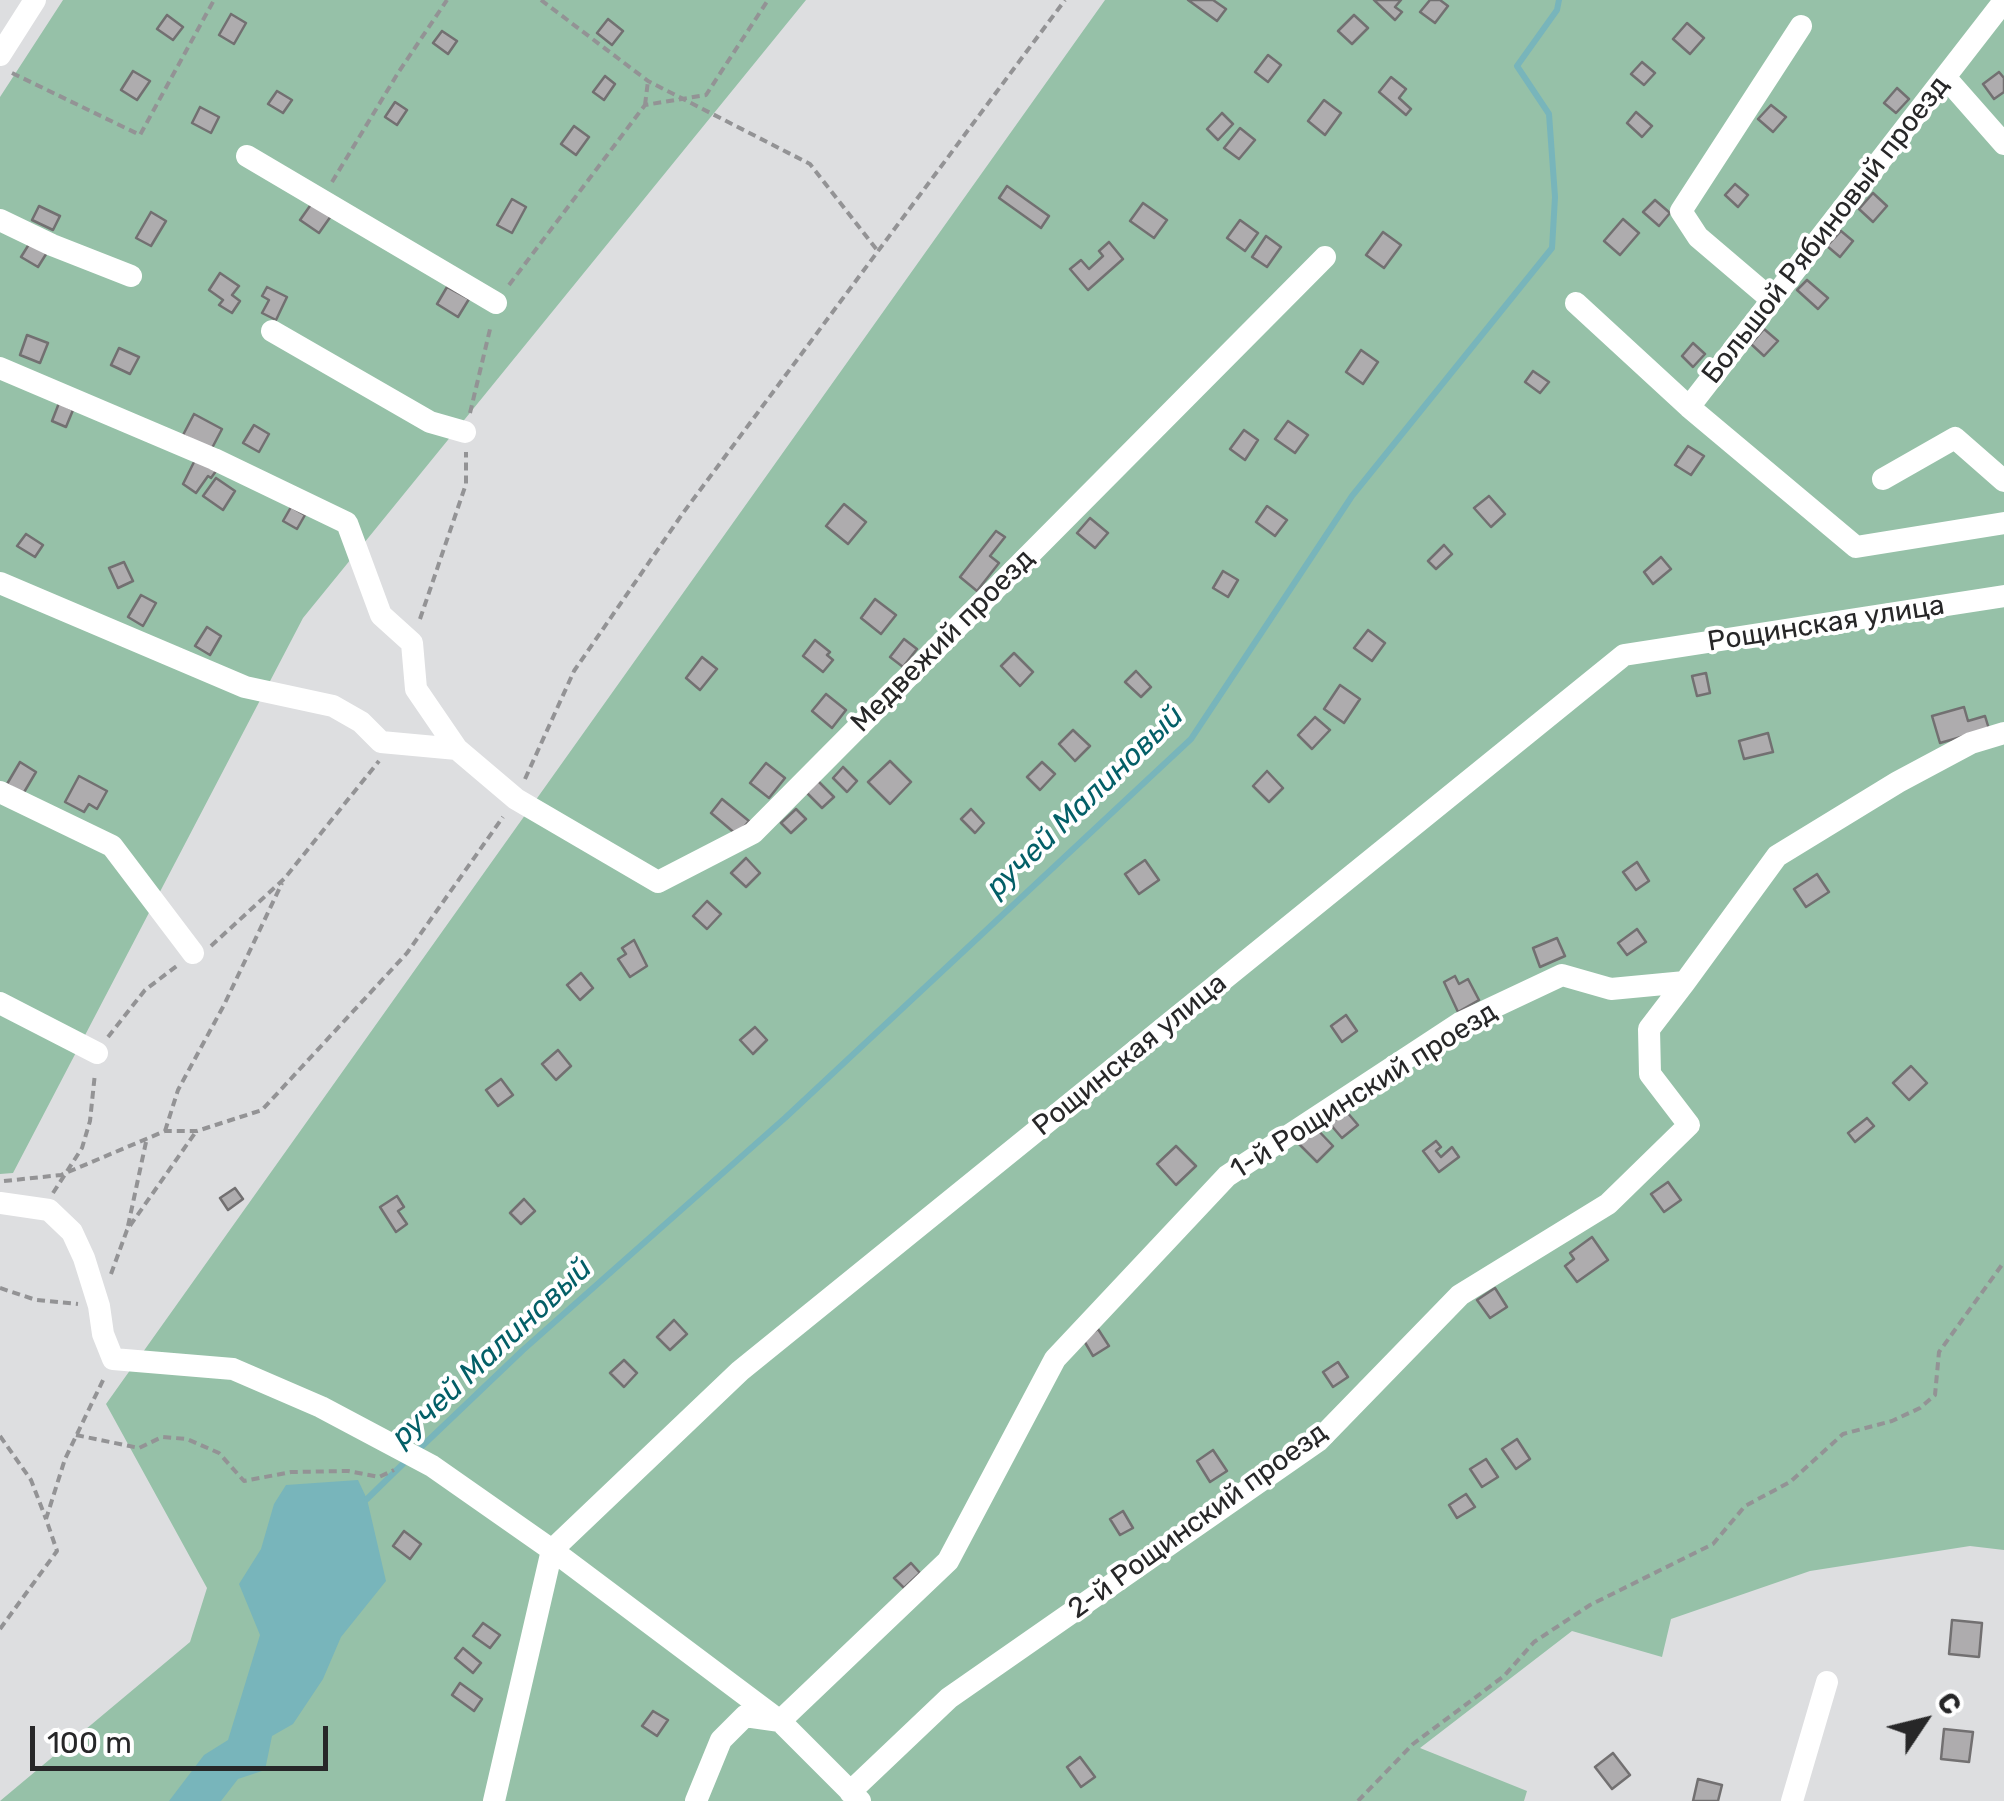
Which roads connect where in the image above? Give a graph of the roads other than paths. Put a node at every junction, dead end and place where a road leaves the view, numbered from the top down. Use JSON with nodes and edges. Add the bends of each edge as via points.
{"nodes":[{"id":1,"x":34,"y":0,"type":"edge"},
{"id":2,"x":2004,"y":1,"type":"edge"},
{"id":3,"x":1801,"y":26,"type":"dead end"},
{"id":4,"x":0,"y":55,"type":"edge"},
{"id":5,"x":1945,"y":77,"type":"junction"},
{"id":6,"x":2004,"y":144,"type":"edge"},
{"id":7,"x":247,"y":156,"type":"dead end"},
{"id":8,"x":0,"y":220,"type":"edge"},
{"id":9,"x":1325,"y":256,"type":"dead end"},
{"id":10,"x":131,"y":276,"type":"dead end"},
{"id":11,"x":1772,"y":300,"type":"junction"},
{"id":12,"x":496,"y":303,"type":"road end"},
{"id":13,"x":1576,"y":304,"type":"dead end"},
{"id":14,"x":272,"y":331,"type":"dead end"},
{"id":15,"x":0,"y":368,"type":"edge"},
{"id":16,"x":1689,"y":407,"type":"junction"},
{"id":17,"x":466,"y":432,"type":"road end"},
{"id":18,"x":1882,"y":479,"type":"dead end"},
{"id":19,"x":2004,"y":481,"type":"edge"},
{"id":20,"x":2004,"y":523,"type":"edge"},
{"id":21,"x":0,"y":583,"type":"edge"},
{"id":22,"x":2004,"y":596,"type":"edge"},
{"id":23,"x":2004,"y":734,"type":"edge"},
{"id":24,"x":457,"y":749,"type":"junction"},
{"id":25,"x":0,"y":792,"type":"edge"},
{"id":26,"x":194,"y":954,"type":"road end"},
{"id":27,"x":1684,"y":982,"type":"junction"},
{"id":28,"x":0,"y":1002,"type":"edge"},
{"id":29,"x":96,"y":1052,"type":"road end"},
{"id":30,"x":0,"y":1203,"type":"edge"},
{"id":31,"x":552,"y":1550,"type":"junction"},
{"id":32,"x":1827,"y":1682,"type":"dead end"},
{"id":33,"x":780,"y":1721,"type":"junction"},
{"id":34,"x":855,"y":1796,"type":"edge"},
{"id":35,"x":494,"y":1801,"type":"edge"},
{"id":36,"x":696,"y":1801,"type":"edge"},
{"id":37,"x":1792,"y":1801,"type":"edge"}],
"edges":[{"from":1,"to":4,"type":"street"},
{"from":2,"to":5,"type":"street","name":"Большой Рябиновый проезд"},
{"from":3,"to":11,"type":"street","via":[[1681,211],[1698,236]]},
{"from":5,"to":6,"type":"street"},
{"from":5,"to":11,"type":"street","name":"Большой Рябиновый проезд"},
{"from":7,"to":12,"type":"street"},
{"from":8,"to":10,"type":"street"},
{"from":9,"to":24,"type":"street","name":"Медвежий проезд","via":[[753,833],[658,882],[516,800]]},
{"from":11,"to":16,"type":"street","name":"Большой Рябиновый проезд"},
{"from":13,"to":16,"type":"street"},
{"from":14,"to":17,"type":"street","via":[[430,422]]},
{"from":15,"to":24,"type":"street","via":[[347,523],[381,615],[412,643],[416,689]]},
{"from":16,"to":20,"type":"street","name":"Большой Рябиновый проезд","via":[[1856,547]]},
{"from":18,"to":19,"type":"street","via":[[1955,438]]},
{"from":21,"to":24,"type":"street","via":[[245,687],[333,706],[381,742]]},
{"from":22,"to":31,"type":"street","name":"Рощинская улица","via":[[1624,655],[740,1371]]},
{"from":23,"to":27,"type":"street","via":[[1898,782],[1777,856]]},
{"from":25,"to":26,"type":"street","via":[[112,846]]},
{"from":27,"to":33,"type":"street","name":"1-й Рощинский проезд","via":[[1611,989],[1562,976],[1460,1024],[1227,1176],[1055,1359],[948,1562]]},
{"from":27,"to":34,"type":"street","name":"2-й Рощинский проезд","via":[[1649,1030],[1650,1074],[1689,1125],[1608,1204],[1460,1295],[1318,1441],[949,1698]]},
{"from":28,"to":29,"type":"street"},
{"from":30,"to":31,"type":"street","via":[[49,1210],[72,1232],[114,1359],[234,1369],[321,1406],[432,1466]]},
{"from":31,"to":33,"type":"street"},
{"from":31,"to":35,"type":"street"},
{"from":32,"to":37,"type":"street"},
{"from":33,"to":34,"type":"street"},
{"from":33,"to":36,"type":"street","via":[[745,1716],[721,1740]]}]}
